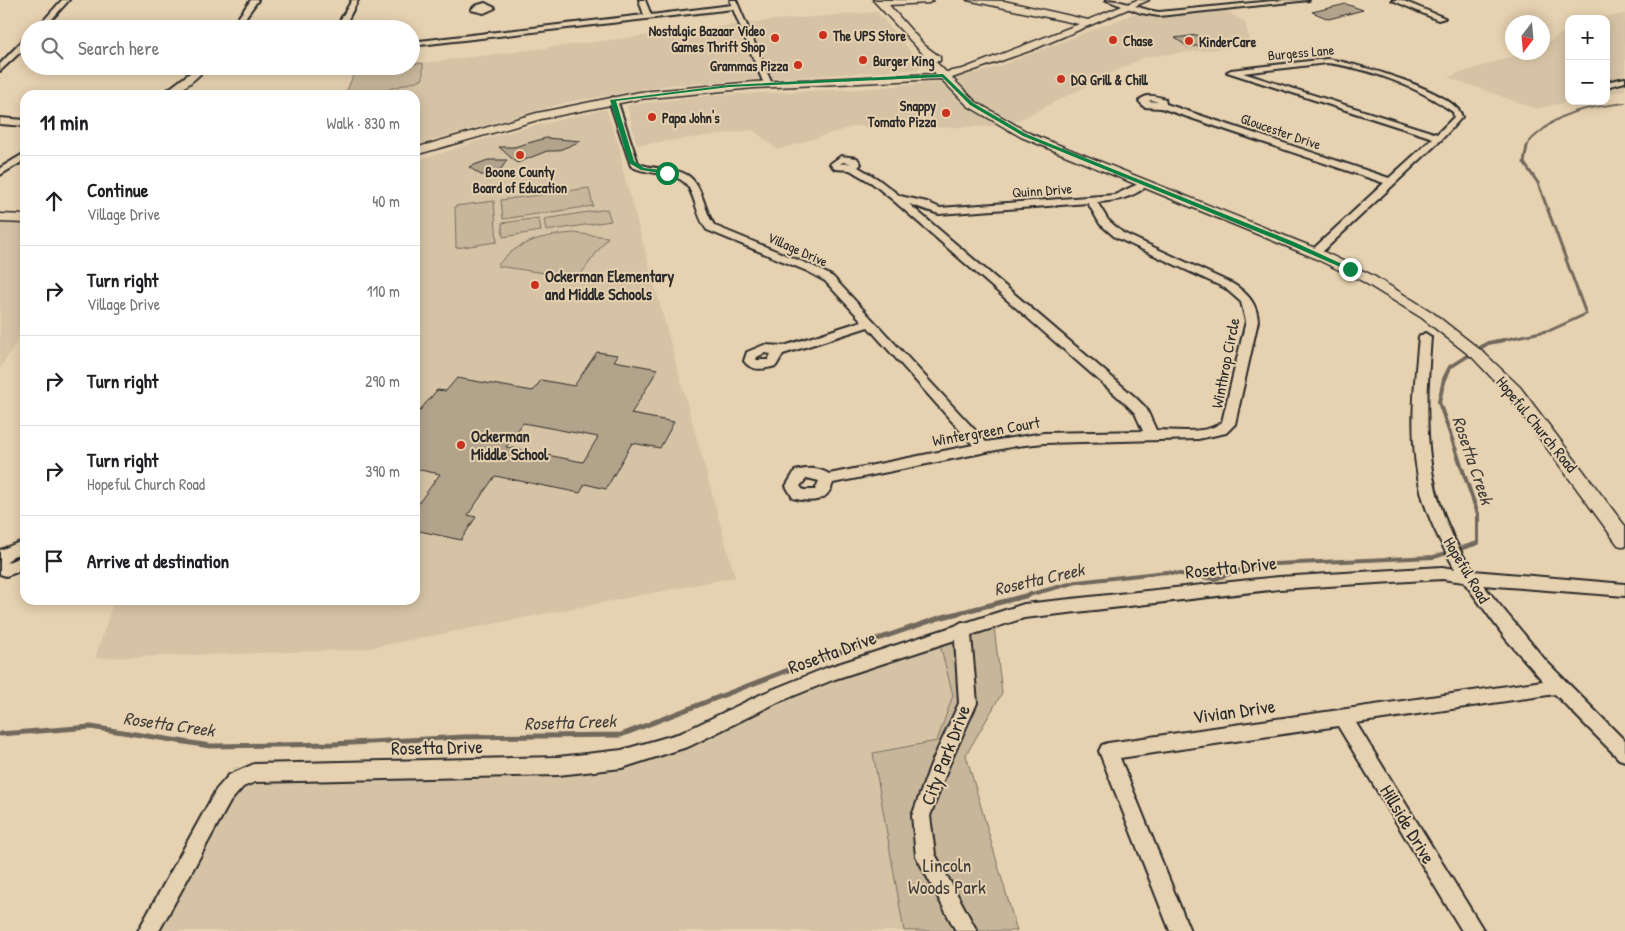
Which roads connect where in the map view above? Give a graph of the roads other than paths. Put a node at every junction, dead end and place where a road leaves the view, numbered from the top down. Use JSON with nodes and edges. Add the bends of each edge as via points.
{"nodes":[{"id":1,"x":66,"y":0,"type":"edge"},
{"id":2,"x":255,"y":0,"type":"edge"},
{"id":3,"x":355,"y":0,"type":"edge"},
{"id":4,"x":642,"y":0,"type":"edge"},
{"id":5,"x":929,"y":0,"type":"edge"},
{"id":6,"x":971,"y":0,"type":"edge"},
{"id":7,"x":1108,"y":0,"type":"edge"},
{"id":8,"x":1145,"y":0,"type":"edge"},
{"id":9,"x":1306,"y":0,"type":"edge"},
{"id":10,"x":1395,"y":0,"type":"edge"},
{"id":11,"x":880,"y":2,"type":"edge"},
{"id":12,"x":735,"y":3,"type":"edge"},
{"id":13,"x":1127,"y":8,"type":"junction"},
{"id":14,"x":648,"y":17,"type":"junction"},
{"id":15,"x":1441,"y":18,"type":"dead end"},
{"id":16,"x":485,"y":19,"type":"dead end"},
{"id":17,"x":47,"y":20,"type":"edge"},
{"id":18,"x":239,"y":20,"type":"edge"},
{"id":19,"x":344,"y":20,"type":"edge"},
{"id":20,"x":1088,"y":23,"type":"junction"},
{"id":21,"x":488,"y":36,"type":"junction"},
{"id":22,"x":420,"y":43,"type":"edge"},
{"id":23,"x":20,"y":48,"type":"edge"},
{"id":24,"x":0,"y":69,"type":"edge"},
{"id":25,"x":945,"y":72,"type":"junction"},
{"id":26,"x":194,"y":75,"type":"edge"},
{"id":27,"x":1625,"y":80,"type":"edge"},
{"id":28,"x":768,"y":84,"type":"junction"},
{"id":29,"x":1610,"y":84,"type":"edge"},
{"id":30,"x":173,"y":90,"type":"edge"},
{"id":31,"x":613,"y":100,"type":"junction"},
{"id":32,"x":1162,"y":105,"type":"dead end"},
{"id":33,"x":0,"y":121,"type":"edge"},
{"id":34,"x":20,"y":123,"type":"edge"},
{"id":35,"x":1439,"y":136,"type":"junction"},
{"id":36,"x":420,"y":150,"type":"edge"},
{"id":37,"x":20,"y":159,"type":"edge"},
{"id":38,"x":852,"y":167,"type":"dead end"},
{"id":39,"x":0,"y":172,"type":"edge"},
{"id":40,"x":1390,"y":182,"type":"junction"},
{"id":41,"x":1144,"y":184,"type":"junction"},
{"id":42,"x":898,"y":199,"type":"junction"},
{"id":43,"x":1091,"y":200,"type":"junction"},
{"id":44,"x":939,"y":211,"type":"junction"},
{"id":45,"x":0,"y":218,"type":"edge"},
{"id":46,"x":20,"y":219,"type":"edge"},
{"id":47,"x":930,"y":227,"type":"junction"},
{"id":48,"x":1315,"y":253,"type":"junction"},
{"id":49,"x":870,"y":322,"type":"junction"},
{"id":50,"x":1425,"y":337,"type":"dead end"},
{"id":51,"x":778,"y":351,"type":"dead end"},
{"id":52,"x":1152,"y":436,"type":"junction"},
{"id":53,"x":983,"y":447,"type":"junction"},
{"id":54,"x":827,"y":479,"type":"dead end"},
{"id":55,"x":1625,"y":540,"type":"edge"},
{"id":56,"x":20,"y":544,"type":"edge"},
{"id":57,"x":0,"y":560,"type":"edge"},
{"id":58,"x":20,"y":565,"type":"edge"},
{"id":59,"x":0,"y":567,"type":"edge"},
{"id":60,"x":1464,"y":568,"type":"junction"},
{"id":61,"x":1625,"y":590,"type":"edge"},
{"id":62,"x":962,"y":629,"type":"junction"},
{"id":63,"x":1559,"y":686,"type":"junction"},
{"id":64,"x":1342,"y":716,"type":"junction"},
{"id":65,"x":1625,"y":753,"type":"edge"},
{"id":66,"x":148,"y":931,"type":"edge"},
{"id":67,"x":967,"y":931,"type":"edge"},
{"id":68,"x":1180,"y":931,"type":"edge"},
{"id":69,"x":1474,"y":931,"type":"edge"}],
"edges":[{"from":1,"to":17,"type":"street"},
{"from":2,"to":18,"type":"street"},
{"from":3,"to":19,"type":"street"},
{"from":4,"to":14,"type":"street"},
{"from":5,"to":11,"type":"main road"},
{"from":6,"to":20,"type":"main road","via":[[1010,5]]},
{"from":7,"to":13,"type":"street"},
{"from":8,"to":13,"type":"main road"},
{"from":9,"to":13,"type":"street","via":[[1163,14]]},
{"from":10,"to":15,"type":"street"},
{"from":11,"to":25,"type":"main road","name":"Hopeful Church Road","via":[[928,54],[928,60]]},
{"from":12,"to":14,"type":"street"},
{"from":12,"to":28,"type":"street"},
{"from":13,"to":20,"type":"main road"},
{"from":14,"to":21,"type":"street"},
{"from":16,"to":21,"type":"street"},
{"from":20,"to":25,"type":"main road","via":[[973,69]]},
{"from":21,"to":22,"type":"street"},
{"from":23,"to":24,"type":"street"},
{"from":25,"to":28,"type":"main road","via":[[919,78]]},
{"from":25,"to":41,"type":"main road","name":"Hopeful Church Road","via":[[972,104],[1024,135]]},
{"from":26,"to":30,"type":"street"},
{"from":27,"to":29,"type":"street"},
{"from":28,"to":31,"type":"main road","via":[[675,91]]},
{"from":31,"to":36,"type":"main road","via":[[531,117]]},
{"from":31,"to":49,"type":"street","name":"Village Drive","via":[[634,164],[642,169],[685,178],[711,228],[820,273]]},
{"from":32,"to":40,"type":"street","name":"Gloucester Drive"},
{"from":33,"to":34,"type":"street"},
{"from":35,"to":35,"type":"street","name":"Burgess Lane","via":[[1458,117],[1454,107],[1357,65],[1327,61],[1231,72]]},
{"from":35,"to":40,"type":"street","name":"Burgess Lane"},
{"from":37,"to":39,"type":"street"},
{"from":38,"to":42,"type":"street"},
{"from":40,"to":48,"type":"street","name":"Burgess Lane"},
{"from":41,"to":43,"type":"street","name":"Quinn Drive","via":[[1124,195]]},
{"from":41,"to":48,"type":"main road","name":"Hopeful Church Road"},
{"from":42,"to":44,"type":"street","name":"Quinn Drive","via":[[924,204]]},
{"from":42,"to":47,"type":"street"},
{"from":43,"to":44,"type":"street","name":"Quinn Drive"},
{"from":43,"to":52,"type":"street","name":"Winthrop Circle","via":[[1104,222],[1119,235],[1229,286],[1250,305],[1252,321],[1228,424],[1210,433]]},
{"from":44,"to":47,"type":"street","via":[[933,216]]},
{"from":45,"to":46,"type":"main road"},
{"from":47,"to":52,"type":"street","via":[[1130,400],[1147,421]]},
{"from":48,"to":55,"type":"main road","name":"Hopeful Church Road","via":[[1389,291],[1448,330],[1489,366],[1531,411]]},
{"from":49,"to":51,"type":"street"},
{"from":49,"to":53,"type":"street","name":"Village Drive"},
{"from":50,"to":60,"type":"street","name":"Hopeful Road","via":[[1419,414],[1424,469],[1432,503]]},
{"from":52,"to":53,"type":"street","name":"Wintergreen Court","via":[[1044,438]]},
{"from":53,"to":54,"type":"street","name":"Wintergreen Court"},
{"from":56,"to":57,"type":"street"},
{"from":58,"to":59,"type":"street","via":[[6,570]]},
{"from":60,"to":61,"type":"street","name":"Rosetta Drive","via":[[1498,581]]},
{"from":60,"to":62,"type":"street","name":"Rosetta Drive","via":[[1442,573],[1220,590],[1024,611]]},
{"from":60,"to":63,"type":"street","name":"Hopeful Road","via":[[1493,612]]},
{"from":62,"to":66,"type":"street","name":"Rosetta Drive","via":[[832,672],[684,740],[622,759],[558,766],[261,772],[246,776],[223,796]]},
{"from":62,"to":67,"type":"street","name":"City Park Drive","via":[[968,703],[921,816],[926,856]]},
{"from":63,"to":64,"type":"street","name":"Vivian Drive"},
{"from":63,"to":65,"type":"street","name":"Hopeful Road"},
{"from":64,"to":68,"type":"street","name":"Vivian Drive","via":[[1108,751]]},
{"from":64,"to":69,"type":"street","name":"Hillside Drive"}]}
